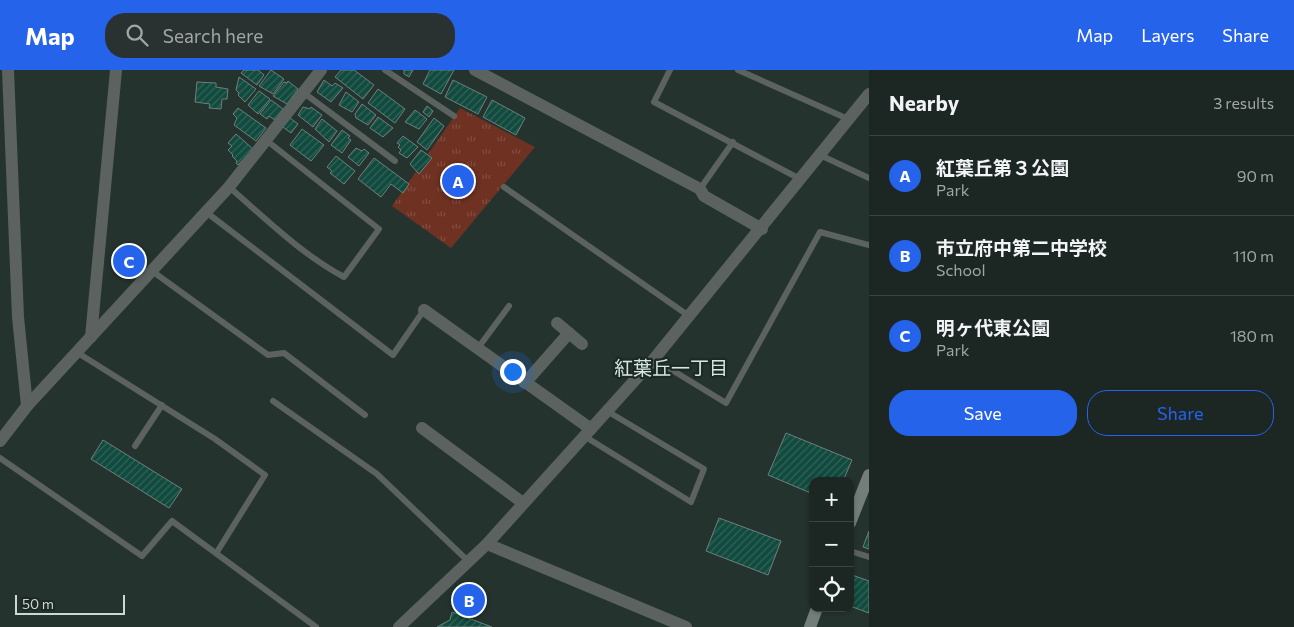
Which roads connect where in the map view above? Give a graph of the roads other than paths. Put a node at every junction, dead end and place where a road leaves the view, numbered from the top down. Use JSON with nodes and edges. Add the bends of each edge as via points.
{"nodes":[{"id":1,"x":8,"y":70,"type":"edge"},
{"id":2,"x":116,"y":70,"type":"edge"},
{"id":3,"x":321,"y":70,"type":"edge"},
{"id":4,"x":385,"y":70,"type":"edge"},
{"id":5,"x":475,"y":70,"type":"edge"},
{"id":6,"x":670,"y":70,"type":"edge"},
{"id":7,"x":738,"y":70,"type":"edge"},
{"id":8,"x":304,"y":93,"type":"junction"},
{"id":9,"x":869,"y":94,"type":"edge"},
{"id":10,"x":454,"y":116,"type":"dead end"},
{"id":11,"x":848,"y":120,"type":"junction"},
{"id":12,"x":266,"y":140,"type":"junction"},
{"id":13,"x":733,"y":142,"type":"junction"},
{"id":14,"x":820,"y":155,"type":"junction"},
{"id":15,"x":395,"y":161,"type":"dead end"},
{"id":16,"x":869,"y":178,"type":"edge"},
{"id":17,"x":800,"y":179,"type":"junction"},
{"id":18,"x":229,"y":187,"type":"junction"},
{"id":19,"x":504,"y":187,"type":"dead end"},
{"id":20,"x":700,"y":189,"type":"junction"},
{"id":21,"x":206,"y":212,"type":"junction"},
{"id":22,"x":762,"y":229,"type":"junction"},
{"id":23,"x":869,"y":246,"type":"edge"},
{"id":24,"x":152,"y":272,"type":"junction"},
{"id":25,"x":510,"y":306,"type":"dead end"},
{"id":26,"x":424,"y":310,"type":"joint"},
{"id":27,"x":689,"y":316,"type":"junction"},
{"id":28,"x":557,"y":323,"type":"dead end"},
{"id":29,"x":569,"y":333,"type":"junction"},
{"id":30,"x":91,"y":337,"type":"junction"},
{"id":31,"x":582,"y":344,"type":"dead end"},
{"id":32,"x":478,"y":348,"type":"junction"},
{"id":33,"x":78,"y":352,"type":"junction"},
{"id":34,"x":654,"y":359,"type":"junction"},
{"id":35,"x":525,"y":383,"type":"junction"},
{"id":36,"x":273,"y":401,"type":"dead end"},
{"id":37,"x":162,"y":405,"type":"junction"},
{"id":38,"x":27,"y":406,"type":"junction"},
{"id":39,"x":607,"y":411,"type":"junction"},
{"id":40,"x":365,"y":415,"type":"dead end"},
{"id":41,"x":422,"y":428,"type":"dead end"},
{"id":42,"x":588,"y":433,"type":"junction"},
{"id":43,"x":0,"y":441,"type":"edge"},
{"id":44,"x":135,"y":446,"type":"dead end"},
{"id":45,"x":0,"y":458,"type":"edge"},
{"id":46,"x":869,"y":475,"type":"edge"},
{"id":47,"x":866,"y":489,"type":"edge"},
{"id":48,"x":523,"y":503,"type":"junction"},
{"id":49,"x":850,"y":522,"type":"edge"},
{"id":50,"x":487,"y":544,"type":"junction"},
{"id":51,"x":216,"y":552,"type":"junction"},
{"id":52,"x":854,"y":552,"type":"edge"},
{"id":53,"x":869,"y":558,"type":"edge"},
{"id":54,"x":468,"y":561,"type":"junction"},
{"id":55,"x":816,"y":612,"type":"edge"},
{"id":56,"x":316,"y":627,"type":"edge"},
{"id":57,"x":399,"y":627,"type":"edge"},
{"id":58,"x":686,"y":627,"type":"edge"},
{"id":59,"x":810,"y":627,"type":"edge"}],
"edges":[{"from":1,"to":38,"type":"street","via":[[18,317]]},
{"from":2,"to":30,"type":"street"},
{"from":3,"to":8,"type":"street"},
{"from":4,"to":10,"type":"lane"},
{"from":5,"to":20,"type":"street"},
{"from":6,"to":13,"type":"lane","via":[[654,102]]},
{"from":7,"to":11,"type":"lane"},
{"from":8,"to":12,"type":"street"},
{"from":8,"to":15,"type":"lane"},
{"from":9,"to":11,"type":"street"},
{"from":11,"to":14,"type":"street"},
{"from":12,"to":18,"type":"street"},
{"from":12,"to":18,"type":"lane","via":[[379,229],[344,277],[328,269]]},
{"from":13,"to":17,"type":"lane"},
{"from":13,"to":20,"type":"lane"},
{"from":14,"to":16,"type":"lane"},
{"from":14,"to":17,"type":"street"},
{"from":17,"to":22,"type":"street"},
{"from":18,"to":21,"type":"street"},
{"from":19,"to":27,"type":"lane"},
{"from":20,"to":22,"type":"street","via":[[704,196]]},
{"from":21,"to":24,"type":"street"},
{"from":21,"to":26,"type":"lane","via":[[393,354]]},
{"from":22,"to":27,"type":"street"},
{"from":23,"to":34,"type":"lane","via":[[820,232],[726,403]]},
{"from":24,"to":30,"type":"street"},
{"from":24,"to":40,"type":"lane","via":[[268,356],[284,353]]},
{"from":25,"to":32,"type":"lane"},
{"from":26,"to":32,"type":"street"},
{"from":27,"to":34,"type":"street"},
{"from":28,"to":29,"type":"street"},
{"from":29,"to":31,"type":"street"},
{"from":29,"to":35,"type":"street"},
{"from":30,"to":33,"type":"street"},
{"from":32,"to":35,"type":"street"},
{"from":33,"to":37,"type":"lane"},
{"from":33,"to":38,"type":"street"},
{"from":34,"to":39,"type":"street"},
{"from":35,"to":42,"type":"street"},
{"from":36,"to":54,"type":"lane","via":[[377,474]]},
{"from":37,"to":44,"type":"lane"},
{"from":37,"to":51,"type":"lane","via":[[265,475]]},
{"from":38,"to":43,"type":"street"},
{"from":39,"to":42,"type":"street"},
{"from":39,"to":42,"type":"lane","via":[[704,469],[691,502]]},
{"from":41,"to":48,"type":"street"},
{"from":42,"to":48,"type":"street"},
{"from":45,"to":51,"type":"lane","via":[[142,556],[172,521]]},
{"from":46,"to":47,"type":"street"},
{"from":47,"to":49,"type":"street"},
{"from":48,"to":50,"type":"street"},
{"from":50,"to":54,"type":"street"},
{"from":50,"to":58,"type":"street"},
{"from":51,"to":56,"type":"lane"},
{"from":52,"to":53,"type":"lane"},
{"from":54,"to":57,"type":"street"},
{"from":55,"to":59,"type":"street"}]}
